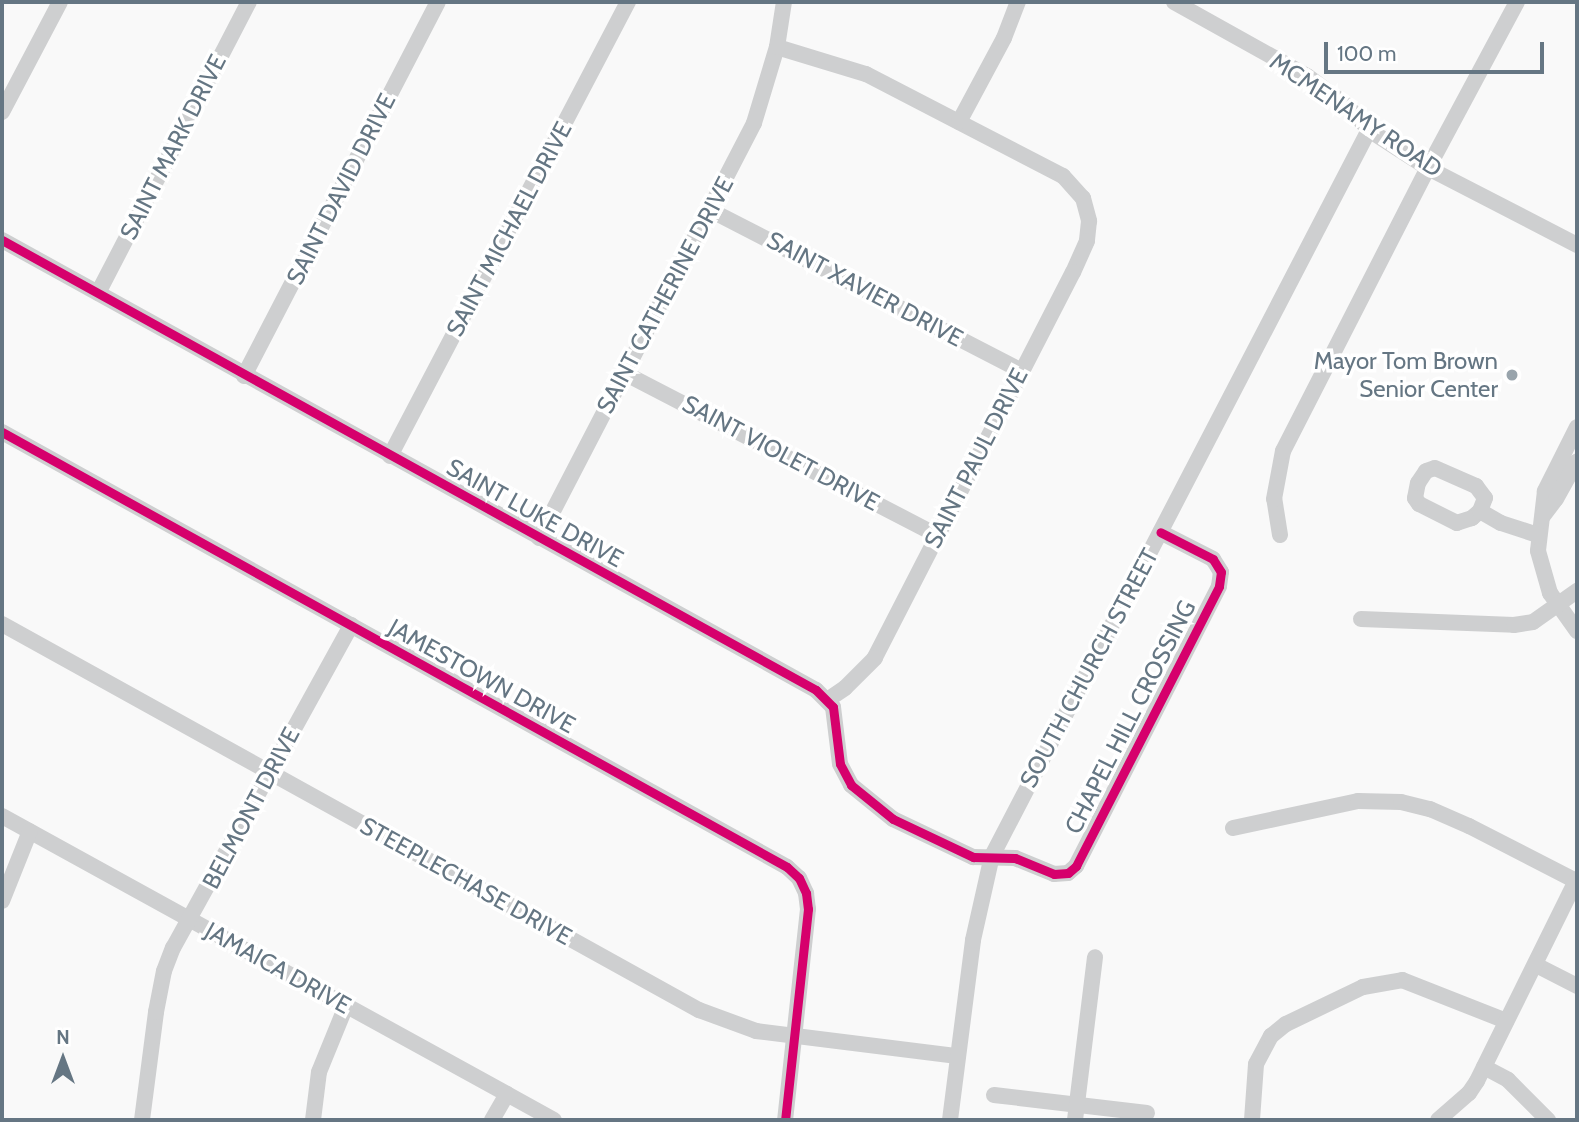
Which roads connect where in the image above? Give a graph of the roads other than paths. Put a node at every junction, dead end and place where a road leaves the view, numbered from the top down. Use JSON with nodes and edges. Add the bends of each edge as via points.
{"nodes":[{"id":1,"x":60,"y":2,"type":"edge"},
{"id":2,"x":249,"y":2,"type":"edge"},
{"id":3,"x":438,"y":2,"type":"edge"},
{"id":4,"x":628,"y":2,"type":"edge"},
{"id":5,"x":784,"y":2,"type":"edge"},
{"id":6,"x":1018,"y":2,"type":"edge"},
{"id":7,"x":1174,"y":2,"type":"edge"},
{"id":8,"x":1517,"y":2,"type":"edge"},
{"id":9,"x":777,"y":47,"type":"junction"},
{"id":10,"x":2,"y":112,"type":"edge"},
{"id":11,"x":959,"y":122,"type":"junction"},
{"id":12,"x":1369,"y":130,"type":"junction"},
{"id":13,"x":1428,"y":167,"type":"junction"},
{"id":14,"x":710,"y":210,"type":"junction"},
{"id":15,"x":2,"y":240,"type":"edge"},
{"id":16,"x":1577,"y":245,"type":"edge"},
{"id":17,"x":98,"y":293,"type":"junction"},
{"id":18,"x":1020,"y":370,"type":"junction"},
{"id":19,"x":624,"y":373,"type":"junction"},
{"id":20,"x":244,"y":376,"type":"junction"},
{"id":21,"x":1577,"y":428,"type":"edge"},
{"id":22,"x":2,"y":432,"type":"edge"},
{"id":23,"x":390,"y":456,"type":"junction"},
{"id":24,"x":1577,"y":461,"type":"edge"},
{"id":25,"x":1480,"y":511,"type":"dead end"},
{"id":26,"x":1543,"y":516,"type":"junction"},
{"id":27,"x":1160,"y":532,"type":"junction"},
{"id":28,"x":1538,"y":535,"type":"junction"},
{"id":29,"x":937,"y":536,"type":"junction"},
{"id":30,"x":1280,"y":536,"type":"dead end"},
{"id":31,"x":539,"y":538,"type":"junction"},
{"id":32,"x":1577,"y":591,"type":"edge"},
{"id":33,"x":1558,"y":606,"type":"junction"},
{"id":34,"x":1361,"y":619,"type":"dead end"},
{"id":35,"x":2,"y":624,"type":"edge"},
{"id":36,"x":351,"y":625,"type":"junction"},
{"id":37,"x":1577,"y":631,"type":"edge"},
{"id":38,"x":827,"y":700,"type":"junction"},
{"id":39,"x":269,"y":773,"type":"junction"},
{"id":40,"x":2,"y":816,"type":"edge"},
{"id":41,"x":1233,"y":828,"type":"dead end"},
{"id":42,"x":30,"y":831,"type":"junction"},
{"id":43,"x":992,"y":856,"type":"junction"},
{"id":44,"x":1577,"y":880,"type":"edge"},
{"id":45,"x":2,"y":901,"type":"edge"},
{"id":46,"x":190,"y":919,"type":"junction"},
{"id":47,"x":1095,"y":957,"type":"dead end"},
{"id":48,"x":1536,"y":965,"type":"junction"},
{"id":49,"x":1577,"y":986,"type":"edge"},
{"id":50,"x":346,"y":1006,"type":"junction"},
{"id":51,"x":1506,"y":1021,"type":"junction"},
{"id":52,"x":795,"y":1037,"type":"junction"},
{"id":53,"x":957,"y":1056,"type":"junction"},
{"id":54,"x":1483,"y":1067,"type":"junction"},
{"id":55,"x":507,"y":1094,"type":"junction"},
{"id":56,"x":994,"y":1095,"type":"dead end"},
{"id":57,"x":1076,"y":1113,"type":"edge"},
{"id":58,"x":1147,"y":1114,"type":"dead end"},
{"id":59,"x":142,"y":1120,"type":"edge"},
{"id":60,"x":313,"y":1120,"type":"edge"},
{"id":61,"x":492,"y":1120,"type":"edge"},
{"id":62,"x":554,"y":1120,"type":"edge"},
{"id":63,"x":785,"y":1120,"type":"edge"},
{"id":64,"x":950,"y":1120,"type":"edge"},
{"id":65,"x":1252,"y":1120,"type":"edge"},
{"id":66,"x":1438,"y":1120,"type":"edge"},
{"id":67,"x":1548,"y":1120,"type":"edge"}],
"edges":[{"from":1,"to":10,"type":"street"},
{"from":2,"to":17,"type":"street","name":"SAINT MARK DRIVE"},
{"from":3,"to":20,"type":"street","name":"SAINT DAVID DRIVE"},
{"from":4,"to":23,"type":"street","name":"SAINT MICHAEL DRIVE"},
{"from":5,"to":9,"type":"street","name":"SAINT CATHERINE DRIVE"},
{"from":6,"to":11,"type":"street"},
{"from":7,"to":12,"type":"street","name":"MCMENAMY ROAD","via":[[1307,76],[1347,106]]},
{"from":8,"to":13,"type":"street"},
{"from":9,"to":11,"type":"street","via":[[866,74]]},
{"from":9,"to":14,"type":"street","name":"SAINT CATHERINE DRIVE","via":[[754,123]]},
{"from":11,"to":18,"type":"street","name":"SAINT PAUL DRIVE","via":[[1063,176],[1083,198],[1089,221],[1087,241]]},
{"from":12,"to":13,"type":"street","name":"MCMENAMY ROAD"},
{"from":12,"to":27,"type":"street","name":"SOUTH CHURCH STREET"},
{"from":13,"to":16,"type":"street","name":"MCMENAMY ROAD"},
{"from":13,"to":30,"type":"street","via":[[1283,451],[1274,499]]},
{"from":14,"to":18,"type":"street","name":"SAINT XAVIER DRIVE"},
{"from":14,"to":19,"type":"street","name":"SAINT CATHERINE DRIVE"},
{"from":15,"to":17,"type":"street","name":"SAINT LUKE DRIVE"},
{"from":17,"to":20,"type":"street","name":"SAINT LUKE DRIVE"},
{"from":18,"to":29,"type":"street","name":"SAINT PAUL DRIVE"},
{"from":19,"to":29,"type":"street","name":"SAINT VIOLET DRIVE"},
{"from":19,"to":31,"type":"street","name":"SAINT CATHERINE DRIVE"},
{"from":20,"to":23,"type":"street","name":"SAINT LUKE DRIVE"},
{"from":21,"to":26,"type":"street","via":[[1545,491]]},
{"from":22,"to":36,"type":"street","name":"JAMESTOWN DRIVE"},
{"from":23,"to":31,"type":"street","name":"SAINT LUKE DRIVE"},
{"from":24,"to":26,"type":"street"},
{"from":25,"to":28,"type":"street"},
{"from":26,"to":28,"type":"street"},
{"from":27,"to":43,"type":"street","name":"SOUTH CHURCH STREET"},
{"from":27,"to":43,"type":"street","name":"CHAPEL HILL CROSSING","via":[[1213,559],[1221,572],[1219,586],[1076,866],[1068,873],[1054,874],[1015,858]]},
{"from":28,"to":33,"type":"street","via":[[1539,563]]},
{"from":29,"to":38,"type":"street","name":"SAINT PAUL DRIVE","via":[[875,658]]},
{"from":31,"to":38,"type":"street","name":"SAINT LUKE DRIVE"},
{"from":32,"to":33,"type":"street"},
{"from":33,"to":34,"type":"street","via":[[1533,622],[1514,625]]},
{"from":33,"to":37,"type":"street"},
{"from":35,"to":39,"type":"street","name":"STEEPLECHASE DRIVE"},
{"from":36,"to":39,"type":"street","name":"BELMONT DRIVE"},
{"from":36,"to":52,"type":"street","name":"JAMESTOWN DRIVE","via":[[775,860],[799,878],[808,909]]},
{"from":38,"to":43,"type":"street","via":[[835,720],[841,764],[851,785],[892,819],[973,857]]},
{"from":39,"to":46,"type":"street","name":"BELMONT DRIVE"},
{"from":39,"to":52,"type":"street","name":"STEEPLECHASE DRIVE","via":[[699,1010],[756,1031]]},
{"from":40,"to":42,"type":"street","name":"JAMAICA DRIVE"},
{"from":41,"to":44,"type":"street","via":[[1358,801],[1401,802],[1469,826]]},
{"from":42,"to":45,"type":"street"},
{"from":42,"to":46,"type":"street","name":"JAMAICA DRIVE"},
{"from":43,"to":53,"type":"street","name":"SOUTH CHURCH STREET","via":[[973,940]]},
{"from":44,"to":48,"type":"street"},
{"from":46,"to":50,"type":"street","name":"JAMAICA DRIVE"},
{"from":46,"to":59,"type":"street","name":"BELMONT DRIVE","via":[[164,971]]},
{"from":47,"to":57,"type":"street"},
{"from":48,"to":49,"type":"street"},
{"from":48,"to":51,"type":"street"},
{"from":50,"to":55,"type":"street","name":"JAMAICA DRIVE"},
{"from":50,"to":60,"type":"street","via":[[319,1072]]},
{"from":51,"to":54,"type":"street"},
{"from":51,"to":65,"type":"street","via":[[1402,980],[1363,987],[1286,1024],[1271,1036],[1256,1064]]},
{"from":52,"to":53,"type":"street","name":"STEEPLECHASE DRIVE"},
{"from":52,"to":63,"type":"street"},
{"from":53,"to":64,"type":"street","name":"SOUTH CHURCH STREET"},
{"from":54,"to":66,"type":"street","via":[[1469,1093]]},
{"from":54,"to":67,"type":"street","via":[[1508,1080]]},
{"from":55,"to":61,"type":"street"},
{"from":55,"to":62,"type":"street","name":"JAMAICA DRIVE"},
{"from":56,"to":57,"type":"street"},
{"from":57,"to":58,"type":"street"}]}
